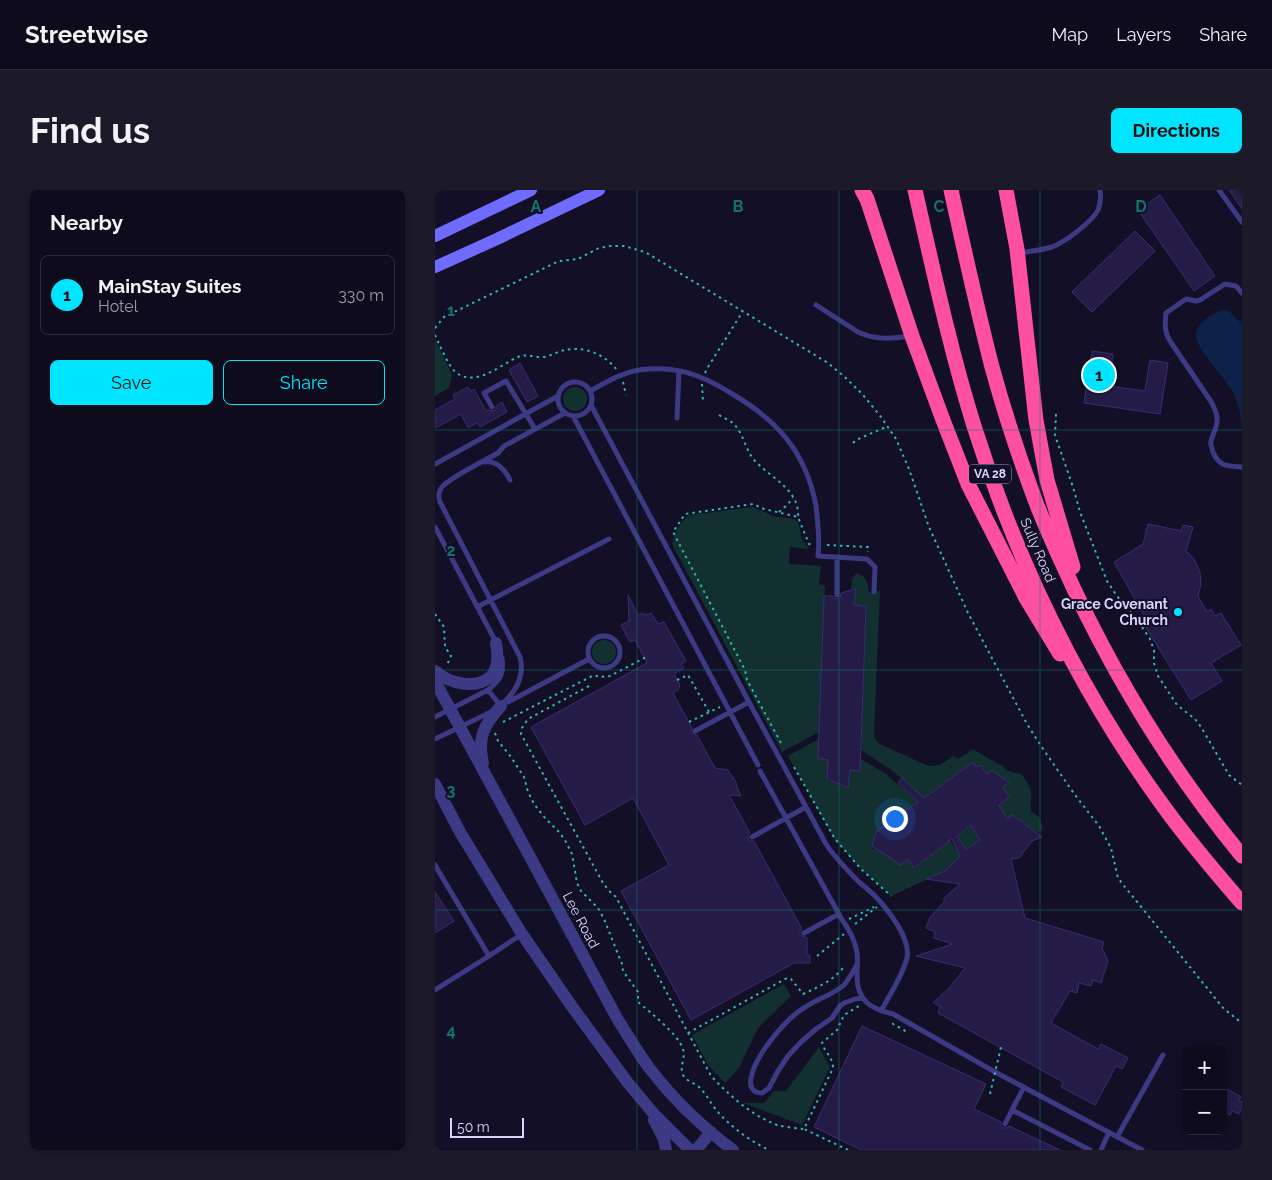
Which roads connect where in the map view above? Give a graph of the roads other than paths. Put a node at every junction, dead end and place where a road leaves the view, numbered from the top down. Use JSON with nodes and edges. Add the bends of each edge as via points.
{"nodes":[{"id":1,"x":531,"y":190,"type":"edge"},
{"id":2,"x":599,"y":190,"type":"edge"},
{"id":3,"x":915,"y":190,"type":"edge"},
{"id":4,"x":951,"y":190,"type":"edge"},
{"id":5,"x":1006,"y":190,"type":"edge"},
{"id":6,"x":1100,"y":190,"type":"edge"},
{"id":7,"x":1219,"y":190,"type":"edge"},
{"id":8,"x":865,"y":193,"type":"edge"},
{"id":9,"x":1242,"y":222,"type":"edge"},
{"id":10,"x":435,"y":236,"type":"edge"},
{"id":11,"x":1017,"y":253,"type":"junction"},
{"id":12,"x":435,"y":267,"type":"edge"},
{"id":13,"x":1242,"y":293,"type":"edge"},
{"id":14,"x":816,"y":304,"type":"dead end"},
{"id":15,"x":912,"y":336,"type":"junction"},
{"id":16,"x":679,"y":371,"type":"junction"},
{"id":17,"x":590,"y":391,"type":"junction"},
{"id":18,"x":559,"y":396,"type":"junction"},
{"id":19,"x":591,"y":405,"type":"junction"},
{"id":20,"x":493,"y":408,"type":"dead end"},
{"id":21,"x":565,"y":413,"type":"junction"},
{"id":22,"x":525,"y":414,"type":"junction"},
{"id":23,"x":573,"y":416,"type":"junction"},
{"id":24,"x":677,"y":418,"type":"dead end"},
{"id":25,"x":535,"y":430,"type":"junction"},
{"id":26,"x":436,"y":463,"type":"edge"},
{"id":27,"x":481,"y":463,"type":"junction"},
{"id":28,"x":1242,"y":467,"type":"edge"},
{"id":29,"x":511,"y":480,"type":"dead end"},
{"id":30,"x":437,"y":497,"type":"edge"},
{"id":31,"x":435,"y":527,"type":"edge"},
{"id":32,"x":609,"y":539,"type":"dead end"},
{"id":33,"x":837,"y":557,"type":"junction"},
{"id":34,"x":875,"y":592,"type":"dead end"},
{"id":35,"x":837,"y":595,"type":"dead end"},
{"id":36,"x":491,"y":600,"type":"junction"},
{"id":37,"x":477,"y":607,"type":"junction"},
{"id":38,"x":496,"y":643,"type":"junction"},
{"id":39,"x":589,"y":659,"type":"junction"},
{"id":40,"x":435,"y":671,"type":"edge"},
{"id":41,"x":1120,"y":679,"type":"junction"},
{"id":42,"x":435,"y":681,"type":"edge"},
{"id":43,"x":487,"y":690,"type":"junction"},
{"id":44,"x":749,"y":702,"type":"junction"},
{"id":45,"x":501,"y":706,"type":"junction"},
{"id":46,"x":451,"y":710,"type":"junction"},
{"id":47,"x":730,"y":713,"type":"junction"},
{"id":48,"x":435,"y":717,"type":"edge"},
{"id":49,"x":460,"y":727,"type":"junction"},
{"id":50,"x":695,"y":732,"type":"dead end"},
{"id":51,"x":435,"y":739,"type":"edge"},
{"id":52,"x":1118,"y":739,"type":"junction"},
{"id":53,"x":758,"y":765,"type":"dead end"},
{"id":54,"x":760,"y":771,"type":"dead end"},
{"id":55,"x":487,"y":778,"type":"junction"},
{"id":56,"x":435,"y":784,"type":"edge"},
{"id":57,"x":806,"y":807,"type":"junction"},
{"id":58,"x":786,"y":818,"type":"junction"},
{"id":59,"x":752,"y":837,"type":"dead end"},
{"id":60,"x":1242,"y":856,"type":"edge"},
{"id":61,"x":435,"y":865,"type":"edge"},
{"id":62,"x":1242,"y":903,"type":"edge"},
{"id":63,"x":839,"y":914,"type":"junction"},
{"id":64,"x":804,"y":933,"type":"dead end"},
{"id":65,"x":522,"y":934,"type":"junction"},
{"id":66,"x":489,"y":956,"type":"junction"},
{"id":67,"x":857,"y":965,"type":"junction"},
{"id":68,"x":435,"y":990,"type":"edge"},
{"id":69,"x":863,"y":998,"type":"junction"},
{"id":70,"x":881,"y":1011,"type":"junction"},
{"id":71,"x":1163,"y":1054,"type":"dead end"},
{"id":72,"x":1024,"y":1087,"type":"junction"},
{"id":73,"x":646,"y":1105,"type":"junction"},
{"id":74,"x":1012,"y":1110,"type":"junction"},
{"id":75,"x":1005,"y":1124,"type":"dead end"},
{"id":76,"x":711,"y":1132,"type":"junction"},
{"id":77,"x":1109,"y":1132,"type":"junction"},
{"id":78,"x":1117,"y":1137,"type":"junction"},
{"id":79,"x":731,"y":1149,"type":"edge"},
{"id":80,"x":666,"y":1150,"type":"edge"},
{"id":81,"x":690,"y":1150,"type":"edge"},
{"id":82,"x":696,"y":1150,"type":"edge"},
{"id":83,"x":1090,"y":1150,"type":"edge"},
{"id":84,"x":1101,"y":1150,"type":"edge"},
{"id":85,"x":1142,"y":1150,"type":"edge"}],
"edges":[{"from":1,"to":10,"type":"main road"},
{"from":2,"to":12,"type":"main road"},
{"from":3,"to":52,"type":"highway","name":"Sully Road","number":"VA 28","via":[[962,384],[1003,510],[1065,647]]},
{"from":4,"to":41,"type":"highway","name":"Sully Road","number":"VA 28","via":[[988,349],[1016,446],[1073,587]]},
{"from":5,"to":11,"type":"highway"},
{"from":6,"to":11,"type":"lane","via":[[1101,202],[1097,212],[1078,230],[1051,247]]},
{"from":7,"to":9,"type":"lane"},
{"from":8,"to":15,"type":"highway"},
{"from":11,"to":41,"type":"highway","via":[[1036,420],[1047,480],[1071,561]]},
{"from":13,"to":28,"type":"lane","via":[[1236,286],[1225,284],[1200,300],[1186,299],[1166,313],[1165,333],[1215,410],[1217,427],[1211,446],[1215,456],[1227,466]]},
{"from":14,"to":15,"type":"lane","via":[[864,335],[889,339]]},
{"from":15,"to":52,"type":"highway","via":[[968,484],[1021,590],[1050,640]]},
{"from":16,"to":17,"type":"lane","via":[[639,370]]},
{"from":16,"to":24,"type":"lane"},
{"from":16,"to":33,"type":"lane","via":[[714,383],[776,426],[794,448],[812,489],[818,521],[818,556]]},
{"from":17,"to":18,"type":"lane","via":[[575,382],[566,385]]},
{"from":17,"to":19,"type":"lane"},
{"from":18,"to":21,"type":"lane","via":[[559,405]]},
{"from":18,"to":22,"type":"lane"},
{"from":19,"to":23,"type":"lane","via":[[585,413]]},
{"from":19,"to":44,"type":"lane"},
{"from":20,"to":22,"type":"lane","via":[[484,393],[506,381]]},
{"from":21,"to":23,"type":"lane"},
{"from":21,"to":25,"type":"lane"},
{"from":22,"to":25,"type":"lane"},
{"from":22,"to":26,"type":"lane"},
{"from":23,"to":47,"type":"lane"},
{"from":25,"to":27,"type":"lane","via":[[504,446],[498,454]]},
{"from":27,"to":29,"type":"lane","via":[[496,463]]},
{"from":27,"to":30,"type":"lane","via":[[446,482]]},
{"from":30,"to":36,"type":"lane"},
{"from":31,"to":37,"type":"lane"},
{"from":32,"to":36,"type":"lane"},
{"from":33,"to":34,"type":"lane","via":[[867,559],[875,567]]},
{"from":33,"to":35,"type":"lane"},
{"from":36,"to":37,"type":"lane"},
{"from":36,"to":45,"type":"lane","via":[[522,664],[515,690]]},
{"from":37,"to":38,"type":"lane"},
{"from":38,"to":40,"type":"street","via":[[496,666],[484,680],[462,684]]},
{"from":38,"to":43,"type":"lane","via":[[501,653],[503,672]]},
{"from":39,"to":39,"type":"lane","via":[[596,667],[610,668],[618,662],[620,647],[609,636],[597,637],[590,644]]},
{"from":39,"to":45,"type":"lane"},
{"from":41,"to":60,"type":"highway","name":"Sully Road","number":"VA 28","via":[[1192,790]]},
{"from":42,"to":46,"type":"street","name":"Lee Road"},
{"from":43,"to":45,"type":"lane"},
{"from":43,"to":46,"type":"lane"},
{"from":44,"to":47,"type":"lane"},
{"from":44,"to":57,"type":"lane"},
{"from":45,"to":49,"type":"lane"},
{"from":45,"to":55,"type":"street","via":[[482,734],[481,754]]},
{"from":46,"to":48,"type":"lane"},
{"from":46,"to":49,"type":"street","name":"Lee Road"},
{"from":47,"to":50,"type":"lane"},
{"from":47,"to":53,"type":"lane"},
{"from":49,"to":51,"type":"lane"},
{"from":49,"to":55,"type":"street","name":"Lee Road"},
{"from":52,"to":62,"type":"highway","name":"Sully Road","number":"VA 28","via":[[1165,808]]},
{"from":54,"to":58,"type":"lane"},
{"from":55,"to":76,"type":"street","name":"Lee Road","via":[[633,1045],[676,1099]]},
{"from":56,"to":65,"type":"street"},
{"from":57,"to":58,"type":"lane"},
{"from":57,"to":70,"type":"lane","via":[[831,850],[880,902],[905,940],[904,966]]},
{"from":58,"to":59,"type":"lane"},
{"from":58,"to":63,"type":"lane"},
{"from":61,"to":66,"type":"lane"},
{"from":63,"to":64,"type":"lane"},
{"from":63,"to":67,"type":"lane","via":[[856,944]]},
{"from":65,"to":66,"type":"lane"},
{"from":65,"to":73,"type":"street"},
{"from":66,"to":68,"type":"lane"},
{"from":67,"to":69,"type":"lane","via":[[857,985]]},
{"from":67,"to":69,"type":"lane","via":[[844,984],[804,1007],[772,1039],[751,1075],[753,1090],[763,1093],[769,1088],[788,1056],[801,1042],[832,1018],[840,1006]]},
{"from":69,"to":70,"type":"lane"},
{"from":70,"to":72,"type":"lane","via":[[893,1014]]},
{"from":71,"to":78,"type":"lane"},
{"from":72,"to":74,"type":"lane"},
{"from":72,"to":77,"type":"lane"},
{"from":73,"to":80,"type":"street","via":[[664,1139]]},
{"from":73,"to":81,"type":"street"},
{"from":74,"to":75,"type":"lane"},
{"from":74,"to":83,"type":"lane"},
{"from":76,"to":79,"type":"street","name":"Lee Road"},
{"from":76,"to":82,"type":"street"},
{"from":77,"to":78,"type":"lane"},
{"from":77,"to":84,"type":"lane"},
{"from":78,"to":85,"type":"lane"}]}
